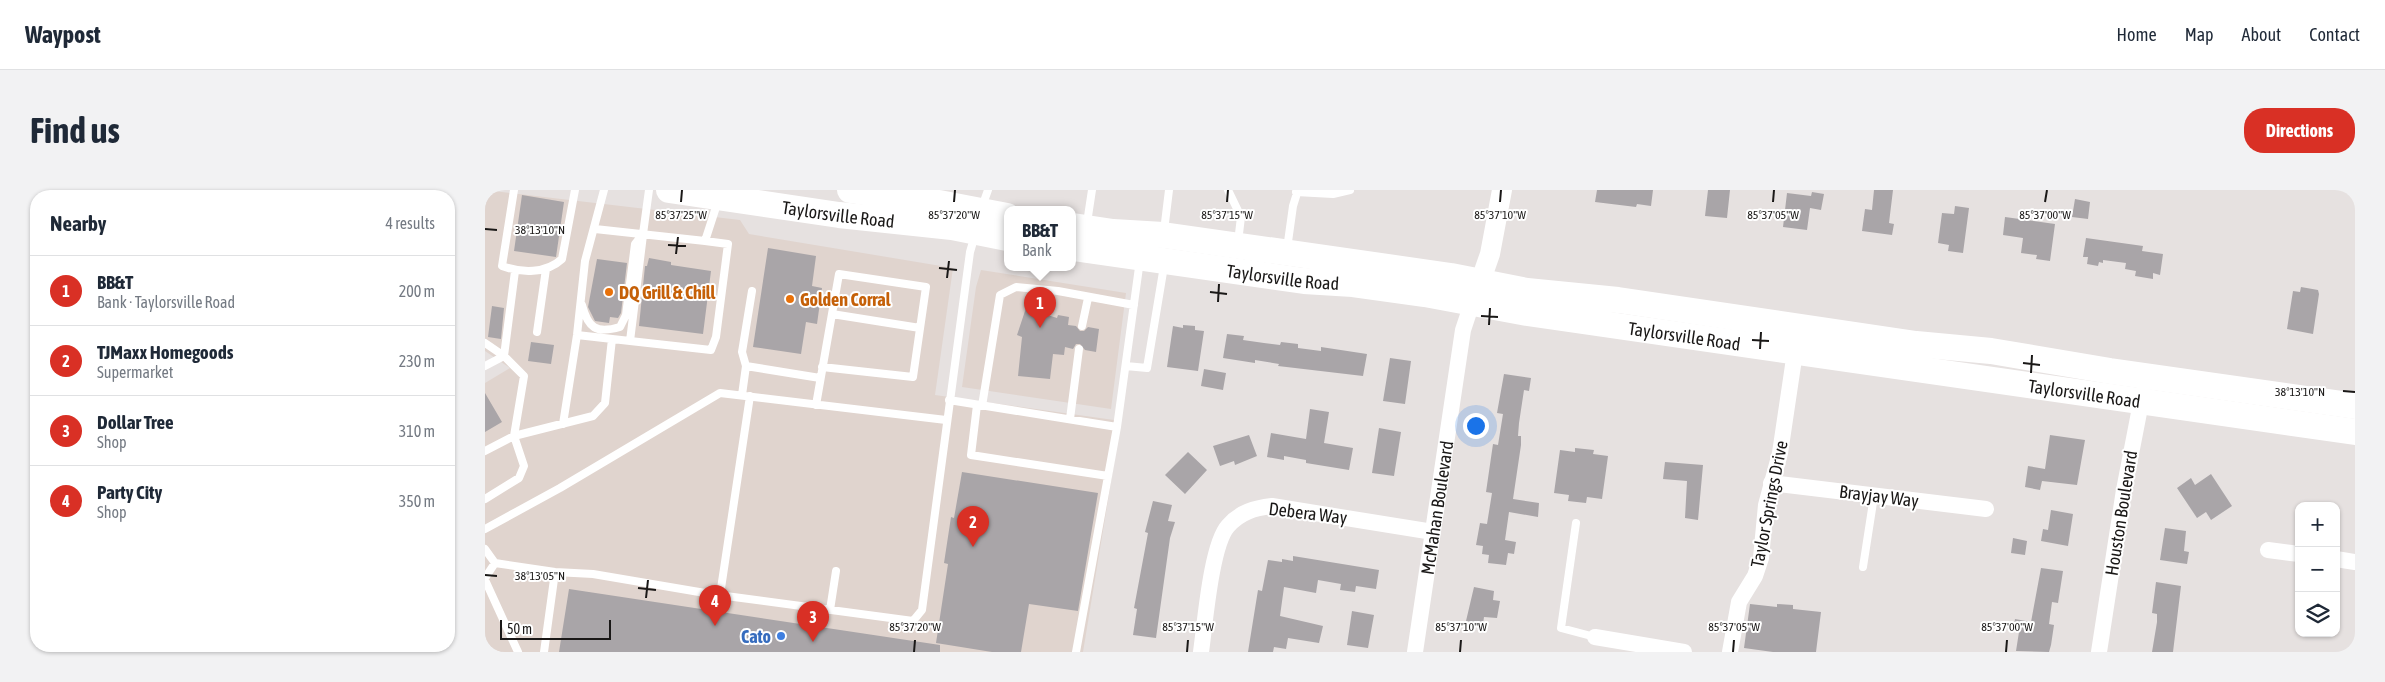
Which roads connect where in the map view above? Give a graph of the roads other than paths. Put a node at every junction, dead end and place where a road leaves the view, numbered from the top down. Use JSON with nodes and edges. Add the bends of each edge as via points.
{"nodes":[{"id":1,"x":514,"y":190,"type":"edge"},
{"id":2,"x":575,"y":190,"type":"edge"},
{"id":3,"x":603,"y":190,"type":"edge"},
{"id":4,"x":649,"y":190,"type":"edge"},
{"id":5,"x":669,"y":190,"type":"edge"},
{"id":6,"x":1092,"y":190,"type":"edge"},
{"id":7,"x":1169,"y":190,"type":"edge"},
{"id":8,"x":1228,"y":190,"type":"edge"},
{"id":9,"x":1350,"y":190,"type":"edge"},
{"id":10,"x":1502,"y":190,"type":"edge"},
{"id":11,"x":858,"y":191,"type":"edge"},
{"id":12,"x":1297,"y":191,"type":"edge"},
{"id":13,"x":904,"y":194,"type":"edge"},
{"id":14,"x":719,"y":197,"type":"junction"},
{"id":15,"x":982,"y":208,"type":"edge"},
{"id":16,"x":1004,"y":215,"type":"edge"},
{"id":17,"x":595,"y":228,"type":"junction"},
{"id":18,"x":643,"y":234,"type":"junction"},
{"id":19,"x":1004,"y":234,"type":"edge"},
{"id":20,"x":1077,"y":234,"type":"edge"},
{"id":21,"x":1163,"y":235,"type":"junction"},
{"id":22,"x":705,"y":241,"type":"junction"},
{"id":23,"x":1238,"y":246,"type":"junction"},
{"id":24,"x":1287,"y":253,"type":"junction"},
{"id":25,"x":1153,"y":259,"type":"junction"},
{"id":26,"x":546,"y":269,"type":"junction"},
{"id":27,"x":515,"y":271,"type":"junction"},
{"id":28,"x":752,"y":291,"type":"dead end"},
{"id":29,"x":1476,"y":292,"type":"junction"},
{"id":30,"x":1088,"y":298,"type":"junction"},
{"id":31,"x":581,"y":300,"type":"junction"},
{"id":32,"x":1134,"y":305,"type":"junction"},
{"id":33,"x":832,"y":314,"type":"junction"},
{"id":34,"x":1082,"y":326,"type":"dead end"},
{"id":35,"x":920,"y":328,"type":"junction"},
{"id":36,"x":537,"y":332,"type":"dead end"},
{"id":37,"x":577,"y":335,"type":"junction"},
{"id":38,"x":612,"y":339,"type":"junction"},
{"id":39,"x":630,"y":341,"type":"junction"},
{"id":40,"x":485,"y":343,"type":"edge"},
{"id":41,"x":1079,"y":349,"type":"dead end"},
{"id":42,"x":1795,"y":352,"type":"junction"},
{"id":43,"x":504,"y":356,"type":"junction"},
{"id":44,"x":485,"y":366,"type":"edge"},
{"id":45,"x":746,"y":366,"type":"junction"},
{"id":46,"x":823,"y":366,"type":"junction"},
{"id":47,"x":1125,"y":366,"type":"junction"},
{"id":48,"x":2148,"y":376,"type":"junction"},
{"id":49,"x":821,"y":378,"type":"junction"},
{"id":50,"x":742,"y":395,"type":"junction"},
{"id":51,"x":751,"y":396,"type":"junction"},
{"id":52,"x":949,"y":400,"type":"junction"},
{"id":53,"x":2140,"y":402,"type":"junction"},
{"id":54,"x":816,"y":404,"type":"junction"},
{"id":55,"x":979,"y":405,"type":"junction"},
{"id":56,"x":2355,"y":406,"type":"edge"},
{"id":57,"x":1070,"y":419,"type":"junction"},
{"id":58,"x":946,"y":420,"type":"junction"},
{"id":59,"x":563,"y":424,"type":"junction"},
{"id":60,"x":1117,"y":427,"type":"junction"},
{"id":61,"x":2355,"y":432,"type":"edge"},
{"id":62,"x":514,"y":436,"type":"junction"},
{"id":63,"x":485,"y":451,"type":"edge"},
{"id":64,"x":1108,"y":476,"type":"junction"},
{"id":65,"x":1771,"y":483,"type":"junction"},
{"id":66,"x":1874,"y":496,"type":"junction"},
{"id":67,"x":485,"y":499,"type":"edge"},
{"id":68,"x":1986,"y":509,"type":"dead end"},
{"id":69,"x":1576,"y":523,"type":"dead end"},
{"id":70,"x":485,"y":529,"type":"edge"},
{"id":71,"x":1433,"y":532,"type":"junction"},
{"id":72,"x":485,"y":549,"type":"edge"},
{"id":73,"x":2268,"y":550,"type":"dead end"},
{"id":74,"x":2295,"y":553,"type":"edge"},
{"id":75,"x":2340,"y":560,"type":"edge"},
{"id":76,"x":2355,"y":562,"type":"edge"},
{"id":77,"x":495,"y":563,"type":"junction"},
{"id":78,"x":1863,"y":567,"type":"dead end"},
{"id":79,"x":836,"y":571,"type":"dead end"},
{"id":80,"x":555,"y":572,"type":"junction"},
{"id":81,"x":485,"y":579,"type":"edge"},
{"id":82,"x":720,"y":595,"type":"junction"},
{"id":83,"x":830,"y":610,"type":"junction"},
{"id":84,"x":1595,"y":637,"type":"joint"},
{"id":85,"x":518,"y":652,"type":"edge"},
{"id":86,"x":544,"y":652,"type":"edge"},
{"id":87,"x":1076,"y":652,"type":"edge"},
{"id":88,"x":1201,"y":652,"type":"edge"},
{"id":89,"x":1415,"y":652,"type":"edge"},
{"id":90,"x":1684,"y":652,"type":"edge"},
{"id":91,"x":1730,"y":652,"type":"edge"},
{"id":92,"x":2099,"y":652,"type":"edge"}],
"edges":[{"from":1,"to":27,"type":"lane","via":[[502,266]]},
{"from":2,"to":26,"type":"lane","via":[[562,259]]},
{"from":3,"to":17,"type":"lane"},
{"from":4,"to":18,"type":"lane"},
{"from":5,"to":14,"type":"main road","name":"Taylorsville Road"},
{"from":6,"to":20,"type":"lane"},
{"from":7,"to":21,"type":"lane"},
{"from":8,"to":23,"type":"lane","via":[[1241,217]]},
{"from":9,"to":12,"type":"lane","via":[[1333,194]]},
{"from":10,"to":29,"type":"street","name":"McMahan Boulevard","via":[[1490,254]]},
{"from":11,"to":13,"type":"main road","name":"Taylorsville Road"},
{"from":12,"to":24,"type":"lane"},
{"from":13,"to":15,"type":"main road","name":"Taylorsville Road"},
{"from":14,"to":15,"type":"main road","name":"Taylorsville Road"},
{"from":14,"to":22,"type":"lane"},
{"from":15,"to":16,"type":"main road","name":"Taylorsville Road"},
{"from":15,"to":19,"type":"main road","name":"Taylorsville Road"},
{"from":15,"to":52,"type":"lane","via":[[970,252]]},
{"from":17,"to":18,"type":"lane"},
{"from":17,"to":31,"type":"lane","via":[[585,261]]},
{"from":18,"to":22,"type":"lane"},
{"from":18,"to":31,"type":"lane","via":[[635,244],[626,315],[620,327],[599,330],[591,326]]},
{"from":18,"to":39,"type":"lane"},
{"from":20,"to":21,"type":"main road","name":"Taylorsville Road"},
{"from":20,"to":25,"type":"main road","name":"Taylorsville Road"},
{"from":21,"to":23,"type":"main road","name":"Taylorsville Road"},
{"from":22,"to":39,"type":"lane","via":[[728,244],[711,350]]},
{"from":23,"to":24,"type":"main road","name":"Taylorsville Road"},
{"from":24,"to":29,"type":"main road","name":"Taylorsville Road"},
{"from":25,"to":29,"type":"main road","name":"Taylorsville Road","via":[[1304,281]]},
{"from":25,"to":32,"type":"lane"},
{"from":25,"to":47,"type":"lane","via":[[1147,368]]},
{"from":26,"to":27,"type":"lane"},
{"from":26,"to":36,"type":"lane"},
{"from":27,"to":43,"type":"lane"},
{"from":28,"to":45,"type":"lane","via":[[742,352]]},
{"from":29,"to":42,"type":"main road","name":"Taylorsville Road","via":[[1527,313]]},
{"from":29,"to":48,"type":"main road","name":"Taylorsville Road","via":[[1527,291],[1618,300]]},
{"from":29,"to":71,"type":"street","name":"McMahan Boulevard","via":[[1463,330]]},
{"from":30,"to":32,"type":"lane"},
{"from":30,"to":34,"type":"lane"},
{"from":30,"to":55,"type":"lane","via":[[1016,287],[1000,295]]},
{"from":31,"to":37,"type":"lane"},
{"from":32,"to":47,"type":"lane"},
{"from":33,"to":35,"type":"lane"},
{"from":33,"to":35,"type":"lane","via":[[839,274],[926,287]]},
{"from":33,"to":46,"type":"lane"},
{"from":35,"to":46,"type":"lane","via":[[913,377]]},
{"from":37,"to":38,"type":"lane"},
{"from":37,"to":59,"type":"lane"},
{"from":38,"to":39,"type":"lane"},
{"from":38,"to":59,"type":"lane","via":[[605,403],[593,416]]},
{"from":40,"to":43,"type":"lane"},
{"from":41,"to":57,"type":"lane"},
{"from":42,"to":53,"type":"main road","name":"Taylorsville Road"},
{"from":42,"to":65,"type":"street","name":"Taylor Springs Drive","via":[[1780,453]]},
{"from":43,"to":44,"type":"lane"},
{"from":43,"to":62,"type":"lane","via":[[524,376]]},
{"from":45,"to":49,"type":"lane"},
{"from":45,"to":50,"type":"lane"},
{"from":46,"to":49,"type":"lane"},
{"from":47,"to":60,"type":"lane"},
{"from":48,"to":53,"type":"street","name":"Houston Boulevard"},
{"from":48,"to":56,"type":"main road","name":"Taylorsville Road"},
{"from":49,"to":54,"type":"lane"},
{"from":50,"to":51,"type":"lane"},
{"from":50,"to":70,"type":"lane","via":[[720,393]]},
{"from":51,"to":54,"type":"lane"},
{"from":51,"to":82,"type":"lane"},
{"from":52,"to":55,"type":"lane"},
{"from":52,"to":58,"type":"lane"},
{"from":53,"to":61,"type":"main road","name":"Taylorsville Road"},
{"from":53,"to":92,"type":"street","name":"Houston Boulevard"},
{"from":54,"to":58,"type":"lane"},
{"from":55,"to":57,"type":"lane"},
{"from":55,"to":64,"type":"lane","via":[[971,455]]},
{"from":57,"to":60,"type":"lane"},
{"from":58,"to":83,"type":"lane","via":[[922,610],[913,621]]},
{"from":59,"to":62,"type":"lane"},
{"from":60,"to":64,"type":"lane"},
{"from":62,"to":63,"type":"lane"},
{"from":62,"to":67,"type":"lane","via":[[524,466],[519,478]]},
{"from":64,"to":87,"type":"lane"},
{"from":65,"to":66,"type":"street","name":"Brayjay Way"},
{"from":65,"to":91,"type":"street","name":"Taylor Springs Drive","via":[[1761,558],[1755,576],[1739,602]]},
{"from":66,"to":68,"type":"street","name":"Brayjay Way"},
{"from":66,"to":78,"type":"lane"},
{"from":69,"to":84,"type":"lane","via":[[1561,628]]},
{"from":71,"to":88,"type":"street","name":"Debera Way","via":[[1272,506],[1253,509],[1239,516],[1222,535]]},
{"from":71,"to":89,"type":"street","name":"McMahan Boulevard"},
{"from":72,"to":77,"type":"lane"},
{"from":73,"to":74,"type":"street"},
{"from":75,"to":76,"type":"street"},
{"from":77,"to":80,"type":"lane"},
{"from":77,"to":81,"type":"lane"},
{"from":79,"to":83,"type":"lane"},
{"from":80,"to":82,"type":"lane","via":[[593,574]]},
{"from":80,"to":86,"type":"lane"},
{"from":81,"to":85,"type":"lane"},
{"from":82,"to":83,"type":"lane"},
{"from":84,"to":90,"type":"street"}]}
